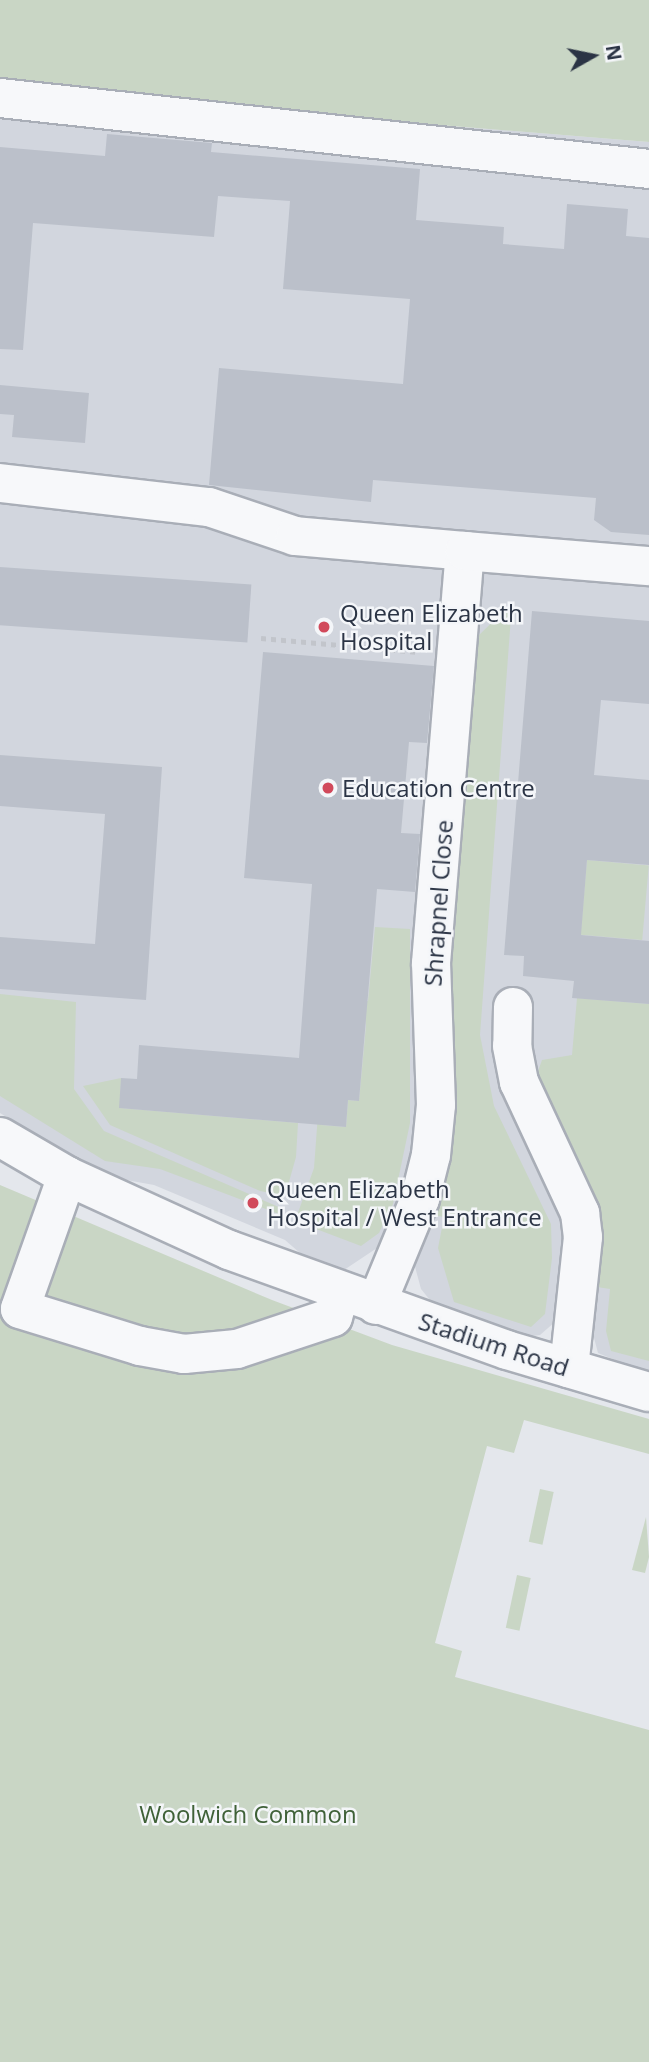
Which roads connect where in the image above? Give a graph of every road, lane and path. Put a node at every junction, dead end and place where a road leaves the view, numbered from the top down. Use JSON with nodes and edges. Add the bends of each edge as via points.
{"nodes":[{"id":1,"x":0,"y":98,"type":"edge"},
{"id":2,"x":649,"y":169,"type":"edge"},
{"id":3,"x":0,"y":483,"type":"edge"},
{"id":4,"x":465,"y":551,"type":"junction"},
{"id":5,"x":649,"y":566,"type":"edge"},
{"id":6,"x":261,"y":638,"type":"dead end"},
{"id":7,"x":458,"y":656,"type":"junction"},
{"id":8,"x":513,"y":1007,"type":"dead end"},
{"id":9,"x":0,"y":1137,"type":"edge"},
{"id":10,"x":67,"y":1176,"type":"junction"},
{"id":11,"x":341,"y":1293,"type":"junction"},
{"id":12,"x":376,"y":1305,"type":"junction"},
{"id":13,"x":569,"y":1368,"type":"junction"},
{"id":14,"x":649,"y":1392,"type":"edge"}],
"edges":[{"from":1,"to":2,"type":"street","via":[[421,142],[511,158]]},
{"from":3,"to":4,"type":"street","via":[[209,508],[295,536]]},
{"from":4,"to":5,"type":"street"},
{"from":4,"to":7,"type":"street","name":"Shrapnel Close"},
{"from":6,"to":7,"type":"path"},
{"from":7,"to":12,"type":"street","name":"Shrapnel Close","via":[[431,963],[436,1083],[431,1155],[420,1199]]},
{"from":8,"to":13,"type":"street","via":[[512,1046],[519,1082],[580,1213],[583,1237]]},
{"from":9,"to":10,"type":"street","name":"Stadium Road"},
{"from":10,"to":11,"type":"street","name":"Stadium Road","via":[[229,1250]]},
{"from":10,"to":11,"type":"street","via":[[20,1309],[140,1346],[184,1354],[237,1349],[333,1317]]},
{"from":11,"to":12,"type":"street","name":"Stadium Road"},
{"from":12,"to":13,"type":"street","name":"Stadium Road"},
{"from":13,"to":14,"type":"street","name":"Stadium Road"}]}
